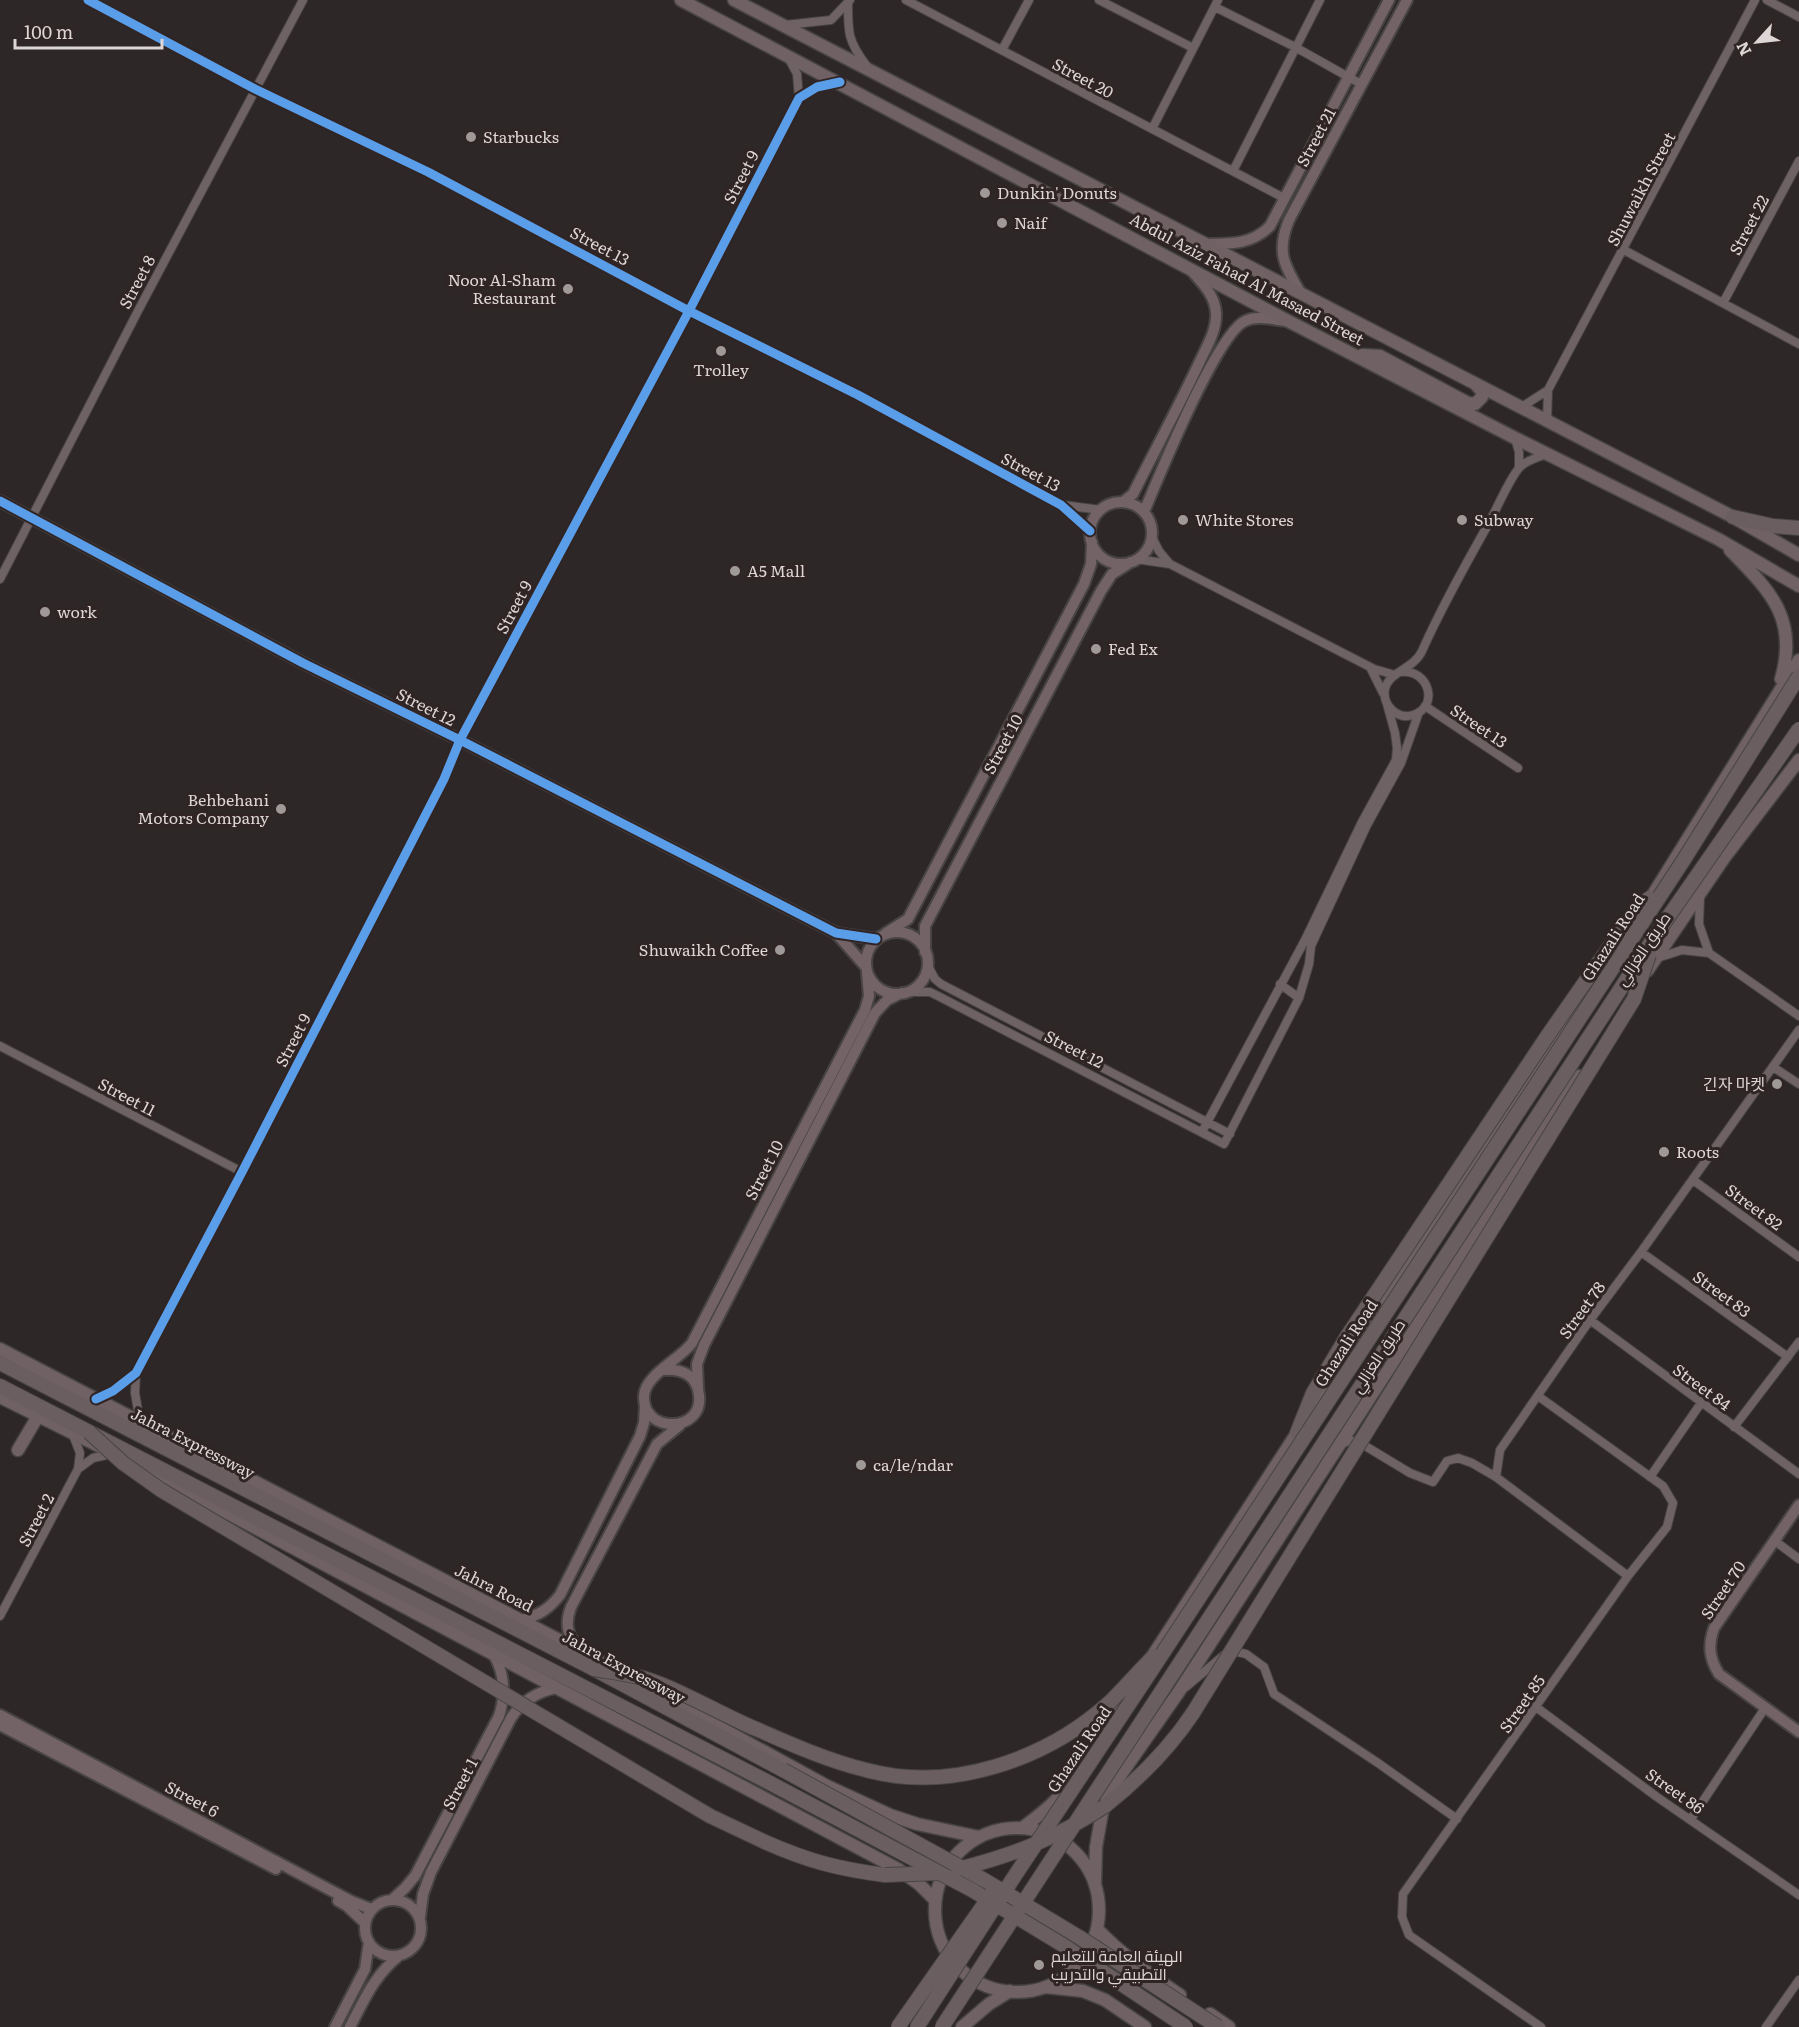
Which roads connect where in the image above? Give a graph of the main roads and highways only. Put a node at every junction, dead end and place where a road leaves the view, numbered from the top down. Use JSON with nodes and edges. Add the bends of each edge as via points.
{"nodes":[{"id":1,"x":681,"y":0,"type":"edge"},
{"id":2,"x":734,"y":0,"type":"edge"},
{"id":3,"x":1355,"y":354,"type":"junction"},
{"id":4,"x":1476,"y":386,"type":"junction"},
{"id":5,"x":1733,"y":517,"type":"junction"},
{"id":6,"x":1799,"y":528,"type":"edge"},
{"id":7,"x":1718,"y":539,"type":"junction"},
{"id":8,"x":1799,"y":555,"type":"edge"},
{"id":9,"x":1799,"y":586,"type":"edge"},
{"id":10,"x":1799,"y":660,"type":"edge"},
{"id":11,"x":1799,"y":676,"type":"edge"},
{"id":12,"x":1772,"y":703,"type":"junction"},
{"id":13,"x":1799,"y":729,"type":"edge"},
{"id":14,"x":1799,"y":760,"type":"edge"},
{"id":15,"x":1683,"y":861,"type":"junction"},
{"id":16,"x":1655,"y":936,"type":"junction"},
{"id":17,"x":0,"y":1349,"type":"edge"},
{"id":18,"x":0,"y":1363,"type":"edge"},
{"id":19,"x":0,"y":1386,"type":"edge"},
{"id":20,"x":0,"y":1397,"type":"edge"},
{"id":21,"x":38,"y":1416,"type":"junction"},
{"id":22,"x":89,"y":1432,"type":"junction"},
{"id":23,"x":1297,"y":1433,"type":"junction"},
{"id":24,"x":18,"y":1450,"type":"dead end"},
{"id":25,"x":1174,"y":1635,"type":"junction"},
{"id":26,"x":594,"y":1670,"type":"junction"},
{"id":27,"x":1022,"y":1828,"type":"junction"},
{"id":28,"x":979,"y":1837,"type":"junction"},
{"id":29,"x":1030,"y":1853,"type":"junction"},
{"id":30,"x":1095,"y":1885,"type":"junction"},
{"id":31,"x":935,"y":1900,"type":"junction"},
{"id":32,"x":1096,"y":1929,"type":"junction"},
{"id":33,"x":942,"y":1943,"type":"junction"},
{"id":34,"x":1045,"y":1987,"type":"junction"},
{"id":35,"x":1010,"y":1991,"type":"junction"},
{"id":36,"x":898,"y":2027,"type":"edge"},
{"id":37,"x":906,"y":2027,"type":"edge"},
{"id":38,"x":917,"y":2027,"type":"edge"},
{"id":39,"x":942,"y":2027,"type":"edge"},
{"id":40,"x":962,"y":2027,"type":"edge"},
{"id":41,"x":1145,"y":2027,"type":"edge"},
{"id":42,"x":1185,"y":2027,"type":"edge"},
{"id":43,"x":1218,"y":2027,"type":"edge"},
{"id":44,"x":1229,"y":2027,"type":"edge"}],
"edges":[{"from":1,"to":3,"type":"main road","name":"Abdul Aziz Fahad Al Masaed Street"},
{"from":2,"to":4,"type":"main road","name":"Abdul Aziz Fahad Al Masaed Street"},
{"from":3,"to":4,"type":"main road","via":[[1380,356],[1468,403],[1475,404],[1482,397]]},
{"from":3,"to":7,"type":"main road","name":"Abdul Aziz Fahad Al Masaed Street"},
{"from":4,"to":5,"type":"main road","name":"Abdul Aziz Fahad Al Masaed Street"},
{"from":5,"to":6,"type":"highway"},
{"from":5,"to":8,"type":"main road","name":"Abdul Aziz Fahad Al Masaed Street"},
{"from":7,"to":9,"type":"main road","name":"Abdul Aziz Fahad Al Masaed Street"},
{"from":7,"to":12,"type":"main road","via":[[1768,588],[1785,621],[1789,654]]},
{"from":10,"to":12,"type":"main road"},
{"from":11,"to":15,"type":"highway","name":"Ghazali Road","bridge":true},
{"from":12,"to":23,"type":"main road","name":"طريق الغزالي","via":[[1649,900]]},
{"from":13,"to":16,"type":"highway","bridge":true},
{"from":14,"to":30,"type":"main road","name":"طريق الغزالي","via":[[1724,858],[1655,958],[1178,1694],[1108,1793],[1096,1847]]},
{"from":15,"to":23,"type":"highway","bridge":true,"via":[[1615,939],[1540,1047],[1346,1338],[1313,1394]]},
{"from":15,"to":25,"type":"highway","name":"Ghazali Road","bridge":true},
{"from":16,"to":22,"type":"highway","bridge":true,"via":[[1634,999],[1182,1729],[1131,1785],[1105,1806],[1033,1847],[1004,1857],[934,1874],[885,1875],[843,1870],[765,1842],[700,1810],[161,1490]]},
{"from":16,"to":39,"type":"highway","bridge":true},
{"from":17,"to":28,"type":"main road","name":"Jahra Road","via":[[584,1653],[853,1799],[917,1824]]},
{"from":18,"to":26,"type":"highway","name":"Jahra Expressway"},
{"from":19,"to":22,"type":"highway"},
{"from":20,"to":21,"type":"main road"},
{"from":21,"to":24,"type":"main road"},
{"from":21,"to":31,"type":"main road","via":[[898,1869]]},
{"from":22,"to":42,"type":"highway","bridge":true,"via":[[972,1890]]},
{"from":23,"to":27,"type":"main road","name":"طريق الغزالي","via":[[1064,1792]]},
{"from":25,"to":26,"type":"highway","bridge":true,"via":[[1109,1703],[1074,1729],[1010,1761],[942,1776],[895,1776],[824,1758],[656,1683]]},
{"from":25,"to":29,"type":"highway","name":"Ghazali Road","bridge":true},
{"from":26,"to":43,"type":"highway","name":"Jahra Expressway","bridge":true,"via":[[986,1881]]},
{"from":27,"to":28,"type":"main road","via":[[1000,1829]]},
{"from":27,"to":30,"type":"main road","via":[[1046,1833],[1067,1845],[1084,1863]]},
{"from":28,"to":31,"type":"main road","via":[[954,1856]]},
{"from":29,"to":36,"type":"highway","bridge":true,"via":[[1002,1878]]},
{"from":29,"to":38,"type":"highway","name":"Ghazali Road","bridge":true},
{"from":30,"to":32,"type":"main road","via":[[1099,1907]]},
{"from":31,"to":33,"type":"main road"},
{"from":32,"to":34,"type":"main road","via":[[1088,1950],[1074,1969]]},
{"from":32,"to":44,"type":"main road","via":[[1134,1962]]},
{"from":33,"to":35,"type":"main road","via":[[963,1971],[984,1984]]},
{"from":33,"to":37,"type":"main road","via":[[922,2002]]},
{"from":34,"to":35,"type":"main road"},
{"from":34,"to":41,"type":"main road","via":[[1083,1991],[1106,2000]]},
{"from":35,"to":40,"type":"main road"}]}
